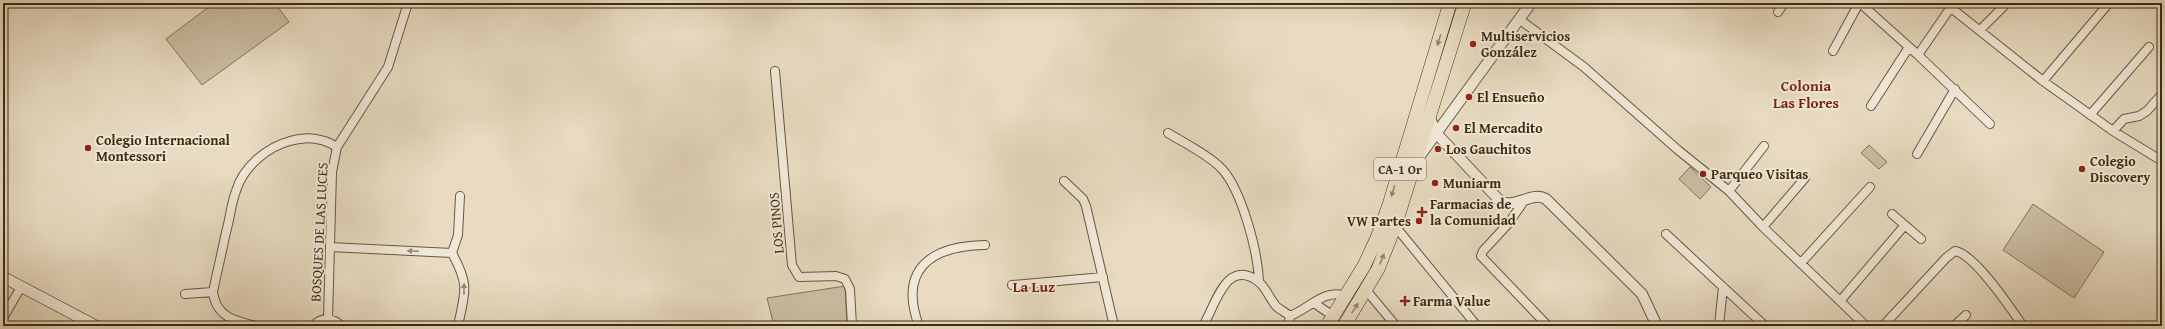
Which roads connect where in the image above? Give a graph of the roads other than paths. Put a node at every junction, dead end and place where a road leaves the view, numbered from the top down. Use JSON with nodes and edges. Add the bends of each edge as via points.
{"nodes":[{"id":1,"x":408,"y":3,"type":"edge"},
{"id":2,"x":1450,"y":3,"type":"edge"},
{"id":3,"x":1465,"y":3,"type":"edge"},
{"id":4,"x":1530,"y":3,"type":"edge"},
{"id":5,"x":1784,"y":3,"type":"edge"},
{"id":6,"x":1860,"y":3,"type":"edge"},
{"id":7,"x":2007,"y":3,"type":"edge"},
{"id":8,"x":2109,"y":3,"type":"edge"},
{"id":9,"x":1950,"y":4,"type":"edge"},
{"id":10,"x":1778,"y":12,"type":"dead end"},
{"id":11,"x":1519,"y":19,"type":"junction"},
{"id":12,"x":1980,"y":30,"type":"junction"},
{"id":13,"x":1909,"y":47,"type":"junction"},
{"id":14,"x":2149,"y":47,"type":"dead end"},
{"id":15,"x":1833,"y":51,"type":"dead end"},
{"id":16,"x":1918,"y":54,"type":"junction"},
{"id":17,"x":775,"y":71,"type":"dead end"},
{"id":18,"x":2043,"y":81,"type":"junction"},
{"id":19,"x":1955,"y":89,"type":"junction"},
{"id":20,"x":2162,"y":94,"type":"edge"},
{"id":21,"x":1871,"y":106,"type":"dead end"},
{"id":22,"x":2090,"y":115,"type":"junction"},
{"id":23,"x":1430,"y":118,"type":"junction"},
{"id":24,"x":1990,"y":124,"type":"dead end"},
{"id":25,"x":2113,"y":131,"type":"junction"},
{"id":26,"x":1168,"y":133,"type":"dead end"},
{"id":27,"x":1436,"y":133,"type":"junction"},
{"id":28,"x":1764,"y":146,"type":"dead end"},
{"id":29,"x":337,"y":147,"type":"junction"},
{"id":30,"x":1917,"y":154,"type":"dead end"},
{"id":31,"x":1416,"y":161,"type":"junction"},
{"id":32,"x":2162,"y":161,"type":"edge"},
{"id":33,"x":1805,"y":178,"type":"dead end"},
{"id":34,"x":1064,"y":181,"type":"dead end"},
{"id":35,"x":1870,"y":188,"type":"dead end"},
{"id":36,"x":1728,"y":191,"type":"junction"},
{"id":37,"x":460,"y":196,"type":"dead end"},
{"id":38,"x":1524,"y":201,"type":"junction"},
{"id":39,"x":1892,"y":214,"type":"dead end"},
{"id":40,"x":1905,"y":225,"type":"junction"},
{"id":41,"x":1395,"y":226,"type":"junction"},
{"id":42,"x":1762,"y":227,"type":"junction"},
{"id":43,"x":1666,"y":234,"type":"dead end"},
{"id":44,"x":1921,"y":239,"type":"dead end"},
{"id":45,"x":985,"y":245,"type":"dead end"},
{"id":46,"x":330,"y":247,"type":"junction"},
{"id":47,"x":452,"y":253,"type":"junction"},
{"id":48,"x":1801,"y":263,"type":"junction"},
{"id":49,"x":1103,"y":277,"type":"junction"},
{"id":50,"x":3,"y":278,"type":"edge"},
{"id":51,"x":1259,"y":282,"type":"junction"},
{"id":52,"x":1012,"y":286,"type":"dead end"},
{"id":53,"x":21,"y":287,"type":"junction"},
{"id":54,"x":1723,"y":287,"type":"junction"},
{"id":55,"x":1366,"y":290,"type":"junction"},
{"id":56,"x":213,"y":292,"type":"junction"},
{"id":57,"x":185,"y":294,"type":"dead end"},
{"id":58,"x":1346,"y":296,"type":"junction"},
{"id":59,"x":1841,"y":300,"type":"junction"},
{"id":60,"x":1314,"y":303,"type":"junction"},
{"id":61,"x":1966,"y":315,"type":"dead end"},
{"id":62,"x":1290,"y":316,"type":"junction"},
{"id":63,"x":3,"y":318,"type":"edge"},
{"id":64,"x":328,"y":319,"type":"junction"},
{"id":65,"x":1330,"y":321,"type":"edge"},
{"id":66,"x":96,"y":326,"type":"edge"},
{"id":67,"x":256,"y":326,"type":"edge"},
{"id":68,"x":313,"y":326,"type":"edge"},
{"id":69,"x":341,"y":326,"type":"edge"},
{"id":70,"x":458,"y":326,"type":"edge"},
{"id":71,"x":852,"y":326,"type":"edge"},
{"id":72,"x":919,"y":326,"type":"edge"},
{"id":73,"x":1114,"y":326,"type":"edge"},
{"id":74,"x":1203,"y":326,"type":"edge"},
{"id":75,"x":1288,"y":326,"type":"edge"},
{"id":76,"x":1344,"y":326,"type":"edge"},
{"id":77,"x":1396,"y":326,"type":"edge"},
{"id":78,"x":1477,"y":326,"type":"edge"},
{"id":79,"x":1548,"y":326,"type":"edge"},
{"id":80,"x":1657,"y":326,"type":"edge"},
{"id":81,"x":1718,"y":326,"type":"edge"},
{"id":82,"x":1765,"y":326,"type":"edge"},
{"id":83,"x":1866,"y":326,"type":"edge"},
{"id":84,"x":1883,"y":326,"type":"edge"},
{"id":85,"x":1954,"y":326,"type":"edge"},
{"id":86,"x":2023,"y":326,"type":"edge"}],
"edges":[{"from":1,"to":29,"type":"street","name":"BOSQUES DE LAS LUCES","via":[[388,67]]},
{"from":2,"to":58,"type":"highway","number":"CA-1 Or","one_way":true,"via":[[1389,205],[1364,266]]},
{"from":3,"to":23,"type":"highway","number":"CA-1 Or"},
{"from":4,"to":11,"type":"street"},
{"from":5,"to":10,"type":"street"},
{"from":6,"to":13,"type":"street"},
{"from":6,"to":15,"type":"street"},
{"from":7,"to":12,"type":"street"},
{"from":8,"to":18,"type":"street"},
{"from":9,"to":12,"type":"street"},
{"from":9,"to":16,"type":"street"},
{"from":11,"to":27,"type":"street"},
{"from":11,"to":36,"type":"street","via":[[1584,67]]},
{"from":12,"to":18,"type":"street"},
{"from":13,"to":16,"type":"street"},
{"from":13,"to":21,"type":"street"},
{"from":14,"to":22,"type":"street"},
{"from":16,"to":19,"type":"street"},
{"from":17,"to":71,"type":"street","name":"LOS PINOS","via":[[792,265],[799,277],[836,276],[845,279],[850,289]]},
{"from":18,"to":22,"type":"street"},
{"from":19,"to":24,"type":"street"},
{"from":19,"to":30,"type":"street"},
{"from":20,"to":25,"type":"street","via":[[2146,111],[2139,116],[2124,119]]},
{"from":22,"to":25,"type":"street"},
{"from":23,"to":27,"type":"street"},
{"from":23,"to":31,"type":"highway","number":"CA-1 Or"},
{"from":25,"to":32,"type":"street"},
{"from":26,"to":51,"type":"street","via":[[1221,168],[1233,185],[1254,247]]},
{"from":27,"to":31,"type":"street"},
{"from":27,"to":38,"type":"street","via":[[1501,202],[1508,204]]},
{"from":28,"to":36,"type":"street"},
{"from":29,"to":46,"type":"street","name":"BOSQUES DE LAS LUCES","via":[[332,172]]},
{"from":29,"to":56,"type":"street","name":"BOSQUES DE LAS LUCES","via":[[316,139],[294,140],[272,149],[251,165],[236,190]]},
{"from":31,"to":41,"type":"highway","number":"CA-1 Or"},
{"from":33,"to":42,"type":"street"},
{"from":34,"to":49,"type":"street","via":[[1083,199],[1086,206]]},
{"from":35,"to":48,"type":"street"},
{"from":36,"to":42,"type":"street"},
{"from":37,"to":47,"type":"street","via":[[458,235]]},
{"from":38,"to":79,"type":"street","via":[[1481,256]]},
{"from":38,"to":80,"type":"street","via":[[1539,196],[1546,199],[1642,294]]},
{"from":39,"to":40,"type":"street"},
{"from":40,"to":44,"type":"street"},
{"from":40,"to":59,"type":"street"},
{"from":55,"to":41,"type":"highway","number":"CA-1 Or","one_way":true,"via":[[1378,269]]},
{"from":41,"to":78,"type":"street"},
{"from":42,"to":48,"type":"street"},
{"from":43,"to":54,"type":"street"},
{"from":45,"to":72,"type":"street","via":[[968,245],[947,250],[922,264],[912,291],[912,303]]},
{"from":47,"to":46,"type":"street","one_way":true},
{"from":46,"to":64,"type":"street","name":"BOSQUES DE LAS LUCES"},
{"from":70,"to":47,"type":"street","one_way":true,"via":[[466,288],[463,274]]},
{"from":48,"to":59,"type":"street"},
{"from":49,"to":52,"type":"street"},
{"from":49,"to":73,"type":"street"},
{"from":50,"to":53,"type":"main road"},
{"from":51,"to":62,"type":"street","via":[[1277,306]]},
{"from":51,"to":74,"type":"street","via":[[1248,276],[1226,281]]},
{"from":53,"to":63,"type":"street"},
{"from":53,"to":66,"type":"main road"},
{"from":54,"to":81,"type":"street"},
{"from":54,"to":82,"type":"street"},
{"from":76,"to":55,"type":"highway","number":"CA-1 Or","one_way":true},
{"from":55,"to":77,"type":"street"},
{"from":56,"to":57,"type":"street"},
{"from":56,"to":67,"type":"street","via":[[215,303],[225,316]]},
{"from":58,"to":60,"type":"street","via":[[1337,292]]},
{"from":58,"to":65,"type":"highway","number":"CA-1 Or"},
{"from":59,"to":83,"type":"street"},
{"from":60,"to":62,"type":"street"},
{"from":60,"to":65,"type":"street"},
{"from":61,"to":85,"type":"street"},
{"from":62,"to":75,"type":"street"},
{"from":64,"to":68,"type":"street"},
{"from":64,"to":69,"type":"street"},
{"from":84,"to":86,"type":"street","via":[[1955,251],[1963,254],[1996,288]]}]}
